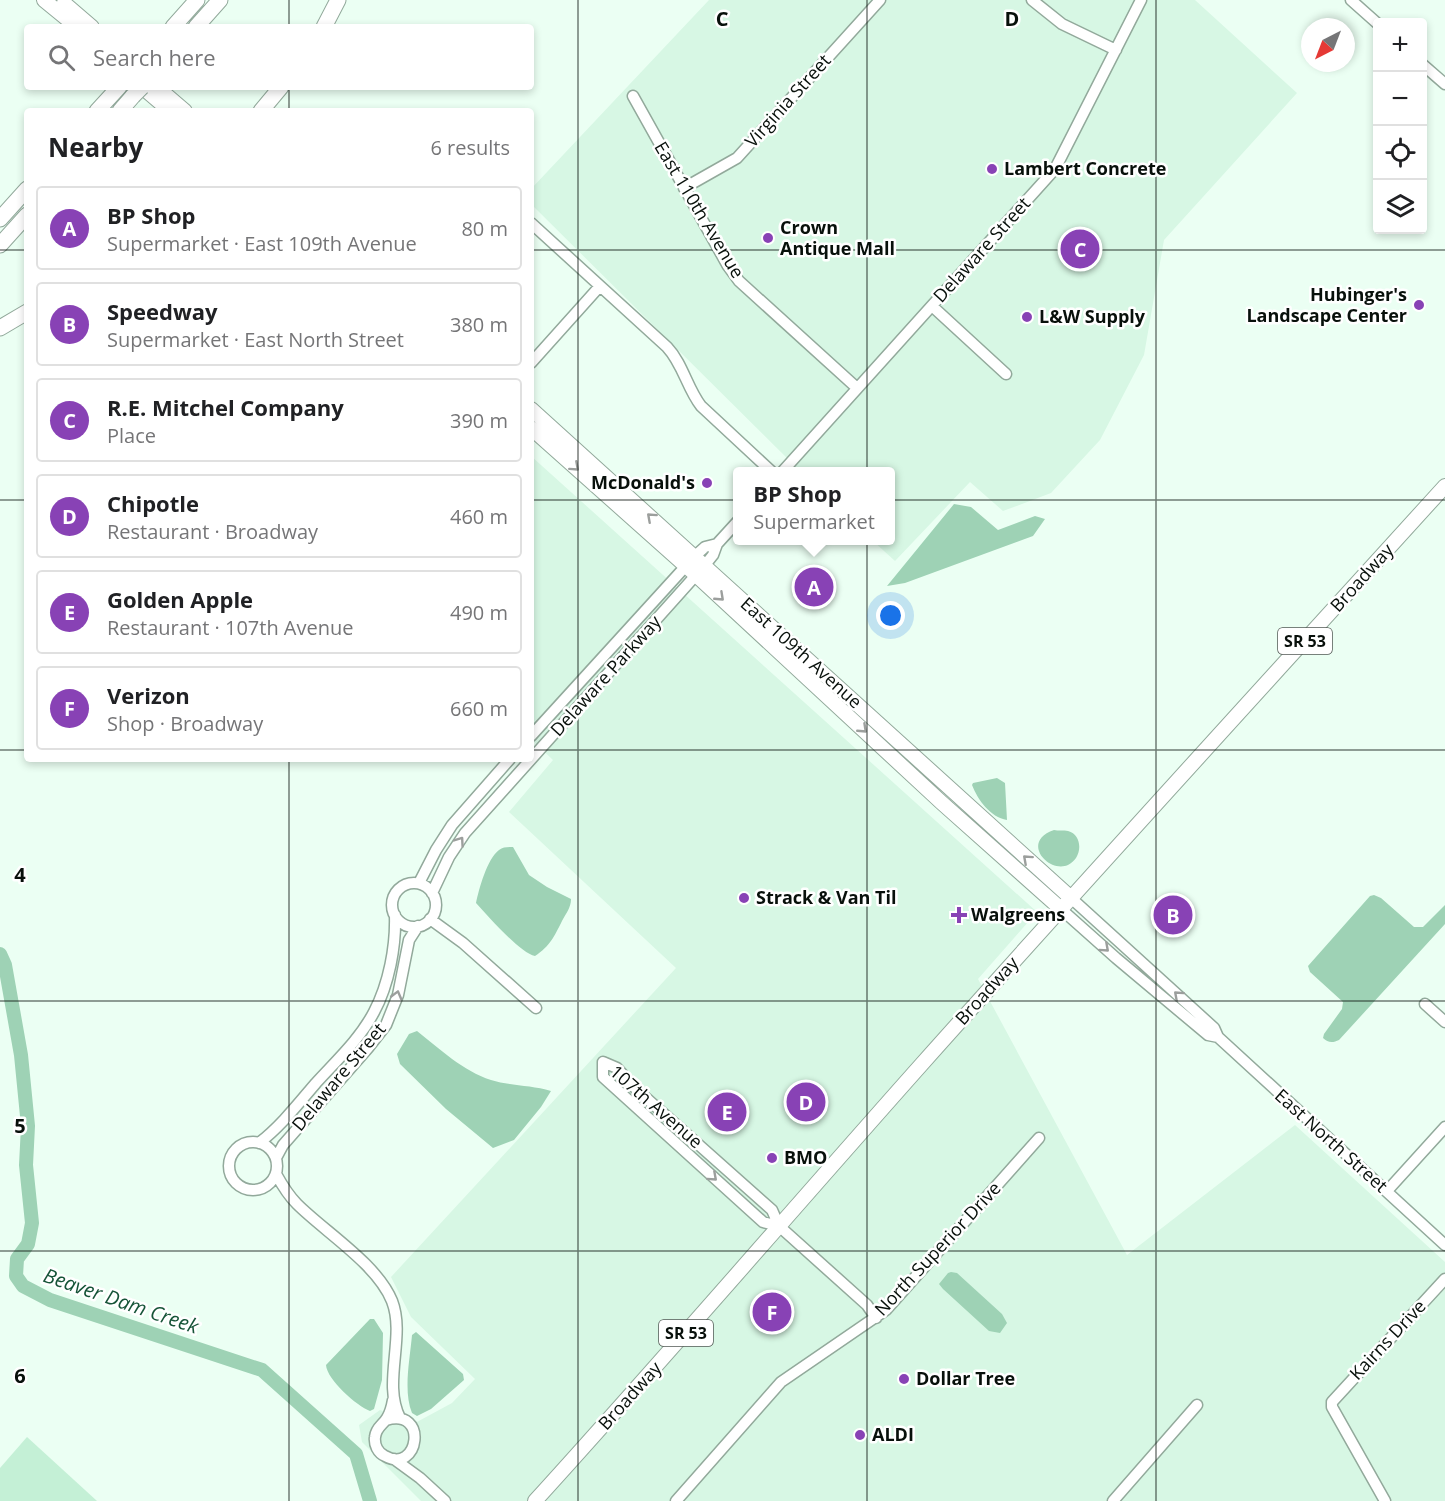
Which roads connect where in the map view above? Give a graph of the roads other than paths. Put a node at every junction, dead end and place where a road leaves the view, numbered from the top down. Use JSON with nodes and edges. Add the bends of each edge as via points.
{"nodes":[{"id":1,"x":44,"y":0,"type":"edge"},
{"id":2,"x":60,"y":0,"type":"edge"},
{"id":3,"x":197,"y":0,"type":"edge"},
{"id":4,"x":220,"y":0,"type":"edge"},
{"id":5,"x":338,"y":0,"type":"edge"},
{"id":6,"x":880,"y":0,"type":"edge"},
{"id":7,"x":1032,"y":0,"type":"edge"},
{"id":8,"x":1141,"y":0,"type":"edge"},
{"id":9,"x":1351,"y":0,"type":"edge"},
{"id":10,"x":1373,"y":20,"type":"edge"},
{"id":11,"x":73,"y":24,"type":"edge"},
{"id":12,"x":88,"y":24,"type":"edge"},
{"id":13,"x":176,"y":24,"type":"edge"},
{"id":14,"x":199,"y":24,"type":"edge"},
{"id":15,"x":326,"y":24,"type":"edge"},
{"id":16,"x":1116,"y":50,"type":"junction"},
{"id":17,"x":1427,"y":68,"type":"edge"},
{"id":18,"x":1445,"y":84,"type":"edge"},
{"id":19,"x":116,"y":90,"type":"edge"},
{"id":20,"x":139,"y":90,"type":"edge"},
{"id":21,"x":160,"y":90,"type":"edge"},
{"id":22,"x":278,"y":90,"type":"edge"},
{"id":23,"x":633,"y":96,"type":"dead end"},
{"id":24,"x":100,"y":108,"type":"edge"},
{"id":25,"x":123,"y":108,"type":"edge"},
{"id":26,"x":166,"y":108,"type":"edge"},
{"id":27,"x":182,"y":108,"type":"edge"},
{"id":28,"x":264,"y":108,"type":"edge"},
{"id":29,"x":684,"y":188,"type":"junction"},
{"id":30,"x":24,"y":192,"type":"edge"},
{"id":31,"x":24,"y":218,"type":"edge"},
{"id":32,"x":0,"y":219,"type":"edge"},
{"id":33,"x":534,"y":226,"type":"edge"},
{"id":34,"x":0,"y":245,"type":"edge"},
{"id":35,"x":600,"y":286,"type":"junction"},
{"id":36,"x":932,"y":306,"type":"junction"},
{"id":37,"x":24,"y":314,"type":"edge"},
{"id":38,"x":0,"y":328,"type":"edge"},
{"id":39,"x":534,"y":360,"type":"edge"},
{"id":40,"x":1006,"y":374,"type":"dead end"},
{"id":41,"x":857,"y":388,"type":"junction"},
{"id":42,"x":534,"y":412,"type":"edge"},
{"id":43,"x":534,"y":431,"type":"edge"},
{"id":44,"x":768,"y":467,"type":"edge"},
{"id":45,"x":786,"y":467,"type":"edge"},
{"id":46,"x":1445,"y":486,"type":"edge"},
{"id":47,"x":733,"y":526,"type":"edge"},
{"id":48,"x":696,"y":566,"type":"junction"},
{"id":49,"x":534,"y":733,"type":"edge"},
{"id":50,"x":534,"y":753,"type":"edge"},
{"id":51,"x":507,"y":762,"type":"edge"},
{"id":52,"x":526,"y":762,"type":"edge"},
{"id":53,"x":419,"y":884,"type":"junction"},
{"id":54,"x":432,"y":893,"type":"junction"},
{"id":55,"x":1071,"y":898,"type":"junction"},
{"id":56,"x":1061,"y":909,"type":"junction"},
{"id":57,"x":395,"y":915,"type":"junction"},
{"id":58,"x":430,"y":919,"type":"junction"},
{"id":59,"x":418,"y":926,"type":"junction"},
{"id":60,"x":1425,"y":1004,"type":"dead end"},
{"id":61,"x":536,"y":1008,"type":"dead end"},
{"id":62,"x":1445,"y":1022,"type":"edge"},
{"id":63,"x":1218,"y":1037,"type":"junction"},
{"id":64,"x":1442,"y":1135,"type":"edge"},
{"id":65,"x":1039,"y":1138,"type":"dead end"},
{"id":66,"x":259,"y":1143,"type":"junction"},
{"id":67,"x":276,"y":1158,"type":"junction"},
{"id":68,"x":276,"y":1174,"type":"junction"},
{"id":69,"x":259,"y":1189,"type":"junction"},
{"id":70,"x":1387,"y":1191,"type":"junction"},
{"id":71,"x":295,"y":1203,"type":"junction"},
{"id":72,"x":779,"y":1226,"type":"junction"},
{"id":73,"x":1445,"y":1245,"type":"edge"},
{"id":74,"x":1445,"y":1279,"type":"edge"},
{"id":75,"x":876,"y":1318,"type":"junction"},
{"id":76,"x":393,"y":1398,"type":"junction"},
{"id":77,"x":1197,"y":1405,"type":"dead end"},
{"id":78,"x":400,"y":1418,"type":"junction"},
{"id":79,"x":386,"y":1420,"type":"junction"},
{"id":80,"x":410,"y":1453,"type":"junction"},
{"id":81,"x":394,"y":1459,"type":"junction"},
{"id":82,"x":420,"y":1478,"type":"junction"},
{"id":83,"x":445,"y":1501,"type":"edge"},
{"id":84,"x":535,"y":1501,"type":"edge"},
{"id":85,"x":676,"y":1501,"type":"edge"},
{"id":86,"x":1113,"y":1501,"type":"edge"},
{"id":87,"x":1385,"y":1501,"type":"edge"}],
"edges":[{"from":1,"to":11,"type":"main road"},
{"from":2,"to":12,"type":"main road"},
{"from":3,"to":13,"type":"highway"},
{"from":4,"to":14,"type":"highway"},
{"from":5,"to":15,"type":"highway"},
{"from":6,"to":29,"type":"street","name":"Virginia Street","via":[[736,158]]},
{"from":7,"to":16,"type":"street","via":[[1062,24]]},
{"from":8,"to":16,"type":"street","name":"Delaware Street"},
{"from":9,"to":10,"type":"street"},
{"from":16,"to":36,"type":"street","name":"Delaware Street","via":[[1055,169]]},
{"from":17,"to":18,"type":"street"},
{"from":19,"to":24,"type":"highway"},
{"from":20,"to":25,"type":"highway"},
{"from":20,"to":26,"type":"main road"},
{"from":21,"to":27,"type":"main road"},
{"from":22,"to":28,"type":"highway"},
{"from":23,"to":29,"type":"street","name":"East 110th Avenue"},
{"from":29,"to":41,"type":"street","name":"East 110th Avenue","via":[[739,280]]},
{"from":30,"to":32,"type":"highway"},
{"from":31,"to":34,"type":"highway"},
{"from":33,"to":35,"type":"street"},
{"from":35,"to":39,"type":"street"},
{"from":35,"to":44,"type":"street","via":[[667,347],[701,406]]},
{"from":36,"to":40,"type":"street"},
{"from":36,"to":41,"type":"street","name":"Delaware Street"},
{"from":37,"to":38,"type":"highway"},
{"from":41,"to":45,"type":"street","name":"Delaware Street"},
{"from":48,"to":42,"type":"main road","name":"East 109th Avenue","one_way":true},
{"from":43,"to":48,"type":"main road","name":"East 109th Avenue","one_way":true},
{"from":46,"to":55,"type":"main road","name":"Broadway","number":"SR 53"},
{"from":47,"to":48,"type":"street","via":[[717,544],[713,555]]},
{"from":48,"to":49,"type":"street","name":"Delaware Parkway"},
{"from":50,"to":48,"type":"street","name":"Delaware Parkway","one_way":true},
{"from":55,"to":48,"type":"main road","name":"East 109th Avenue","one_way":true},
{"from":48,"to":56,"type":"main road","name":"East 109th Avenue","one_way":true,"via":[[942,803]]},
{"from":51,"to":53,"type":"street","via":[[452,825]]},
{"from":54,"to":52,"type":"street","name":"Delaware Parkway","one_way":true,"via":[[465,833]]},
{"from":53,"to":54,"type":"street"},
{"from":53,"to":57,"type":"street","via":[[399,889],[393,901]]},
{"from":54,"to":58,"type":"street","via":[[436,906]]},
{"from":55,"to":56,"type":"main road","name":"Broadway","number":"SR 53"},
{"from":63,"to":55,"type":"street","name":"East North Street","one_way":true,"via":[[1214,1028]]},
{"from":56,"to":63,"type":"street","name":"East North Street","one_way":true,"via":[[1208,1035]]},
{"from":56,"to":72,"type":"main road","name":"Broadway","number":"SR 53"},
{"from":57,"to":59,"type":"street","via":[[405,924]]},
{"from":57,"to":66,"type":"street","name":"Delaware Street","via":[[392,957],[374,1014],[278,1127]]},
{"from":58,"to":59,"type":"street"},
{"from":58,"to":61,"type":"street"},
{"from":67,"to":59,"type":"street","name":"Delaware Street","one_way":true,"via":[[289,1137],[386,1024],[398,995],[409,940]]},
{"from":60,"to":62,"type":"street"},
{"from":63,"to":70,"type":"street","name":"East North Street"},
{"from":64,"to":70,"type":"street"},
{"from":65,"to":75,"type":"street","name":"North Superior Drive"},
{"from":66,"to":67,"type":"street"},
{"from":66,"to":69,"type":"street","via":[[243,1144],[230,1162],[237,1183],[251,1190]]},
{"from":67,"to":68,"type":"street"},
{"from":68,"to":69,"type":"street"},
{"from":68,"to":71,"type":"street"},
{"from":69,"to":71,"type":"street","via":[[275,1192]]},
{"from":70,"to":73,"type":"street","name":"East North Street"},
{"from":71,"to":76,"type":"street","via":[[375,1274],[386,1289],[393,1304],[396,1330]]},
{"from":72,"to":72,"type":"street","name":"107th Avenue","one_way":true,"via":[[772,1210],[617,1068],[603,1062],[603,1077],[763,1222]]},
{"from":72,"to":75,"type":"street","name":"107th Avenue","via":[[867,1305]]},
{"from":72,"to":84,"type":"main road","name":"Broadway","number":"SR 53"},
{"from":74,"to":87,"type":"street","name":"Kairns Drive","via":[[1332,1402]]},
{"from":75,"to":85,"type":"street","name":"North Superior Drive","via":[[781,1382]]},
{"from":76,"to":78,"type":"street"},
{"from":76,"to":79,"type":"street"},
{"from":77,"to":86,"type":"street"},
{"from":78,"to":79,"type":"street"},
{"from":78,"to":80,"type":"street","via":[[414,1431],[415,1445]]},
{"from":79,"to":81,"type":"street","via":[[376,1430],[375,1443],[382,1454]]},
{"from":80,"to":81,"type":"street"},
{"from":80,"to":82,"type":"street"},
{"from":81,"to":82,"type":"street"},
{"from":82,"to":83,"type":"street"}]}
